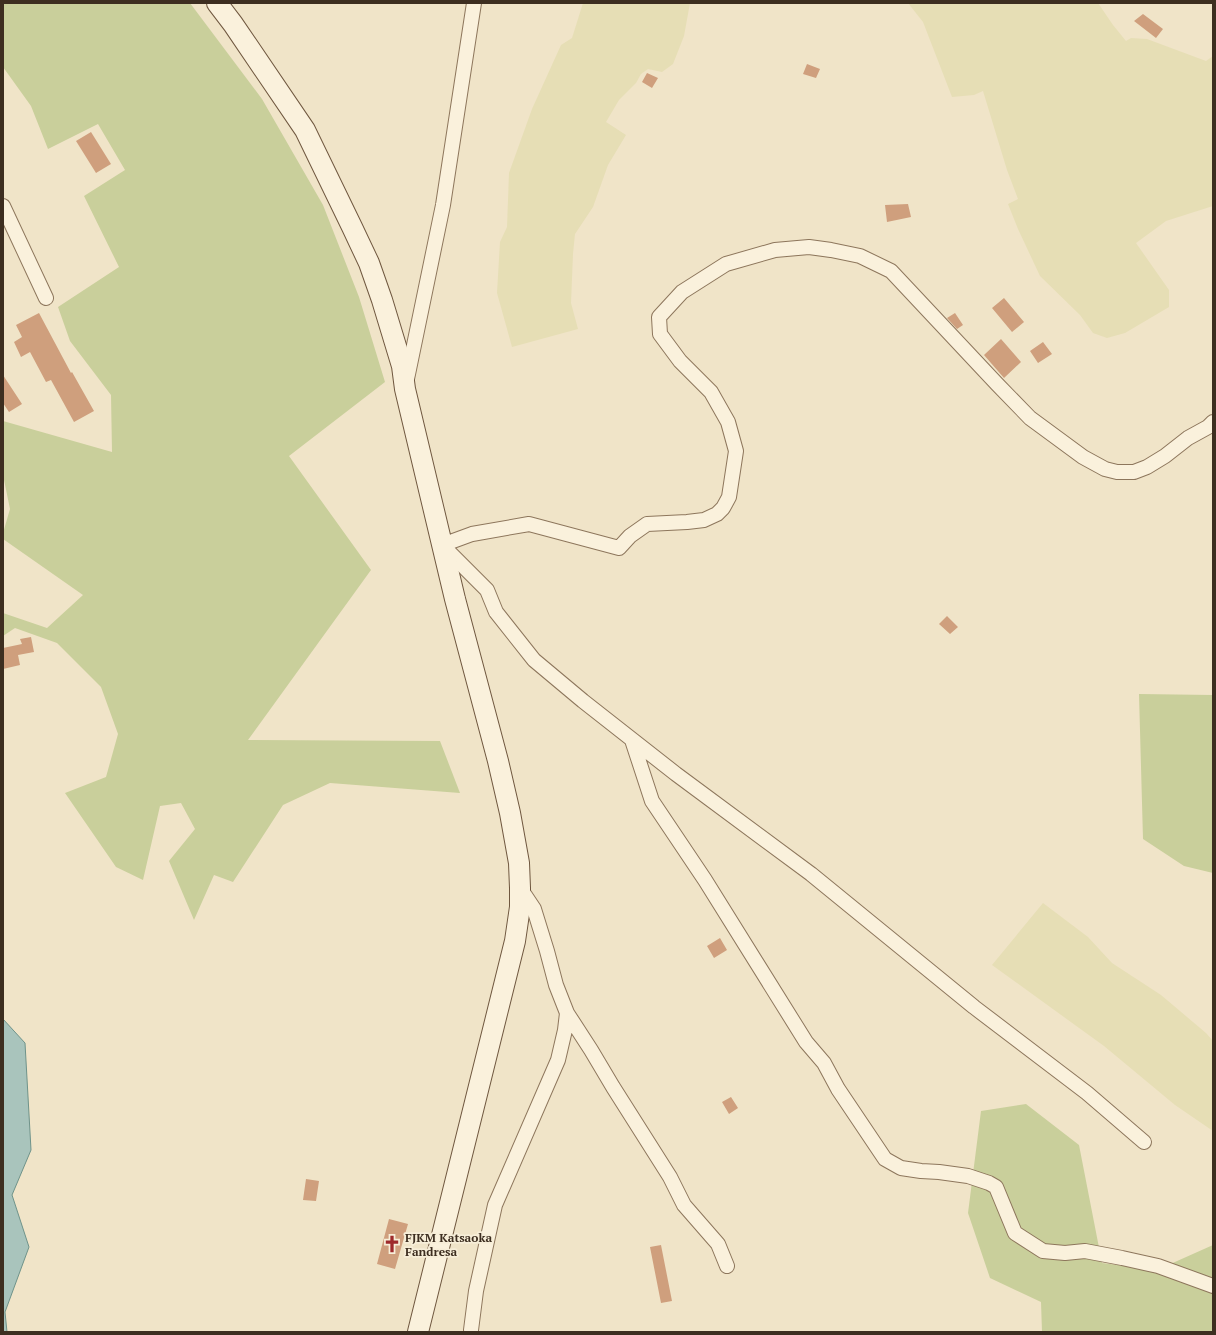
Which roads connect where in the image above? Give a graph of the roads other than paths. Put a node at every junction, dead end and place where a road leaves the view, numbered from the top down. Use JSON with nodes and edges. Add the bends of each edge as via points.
{"nodes":[{"id":1,"x":217,"y":3,"type":"edge"},
{"id":2,"x":474,"y":3,"type":"edge"},
{"id":3,"x":3,"y":206,"type":"edge"},
{"id":4,"x":46,"y":298,"type":"dead end"},
{"id":5,"x":405,"y":389,"type":"junction"},
{"id":6,"x":1213,"y":422,"type":"edge"},
{"id":7,"x":442,"y":545,"type":"junction"},
{"id":8,"x":632,"y":740,"type":"junction"},
{"id":9,"x":520,"y":888,"type":"junction"},
{"id":10,"x":566,"y":1013,"type":"junction"},
{"id":11,"x":1144,"y":1142,"type":"dead end"},
{"id":12,"x":727,"y":1266,"type":"dead end"},
{"id":13,"x":1213,"y":1286,"type":"edge"},
{"id":14,"x":471,"y":1330,"type":"dead end"},
{"id":15,"x":418,"y":1332,"type":"edge"}],
"edges":[{"from":1,"to":5,"type":"main road","via":[[305,130],[369,263],[402,366]]},
{"from":2,"to":5,"type":"street","via":[[443,205]]},
{"from":3,"to":4,"type":"street"},
{"from":5,"to":7,"type":"main road"},
{"from":6,"to":7,"type":"street","via":[[1147,467],[1134,472],[1105,469],[1083,457],[1030,418],[892,271],[860,256],[831,250],[809,247],[775,250],[726,264],[682,292],[659,317],[660,334],[680,361],[711,392],[728,422],[736,451],[729,497],[717,514],[704,520],[647,524],[630,536],[620,548],[529,524],[472,534]]},
{"from":7,"to":8,"type":"street","via":[[487,590],[496,612],[534,660]]},
{"from":7,"to":9,"type":"main road","via":[[498,761],[519,863]]},
{"from":8,"to":11,"type":"street","via":[[812,874],[974,1007],[1087,1093]]},
{"from":8,"to":13,"type":"street","via":[[652,801],[709,886],[806,1042],[824,1063],[838,1089],[885,1159],[901,1168],[968,1176],[996,1187],[1015,1233],[1043,1251],[1085,1251],[1122,1258],[1158,1266]]},
{"from":9,"to":10,"type":"street","via":[[534,908]]},
{"from":9,"to":15,"type":"main road","via":[[515,941]]},
{"from":10,"to":12,"type":"street","via":[[670,1177],[684,1205],[718,1244]]},
{"from":10,"to":14,"type":"street","via":[[558,1060],[495,1205],[476,1291]]}]}
